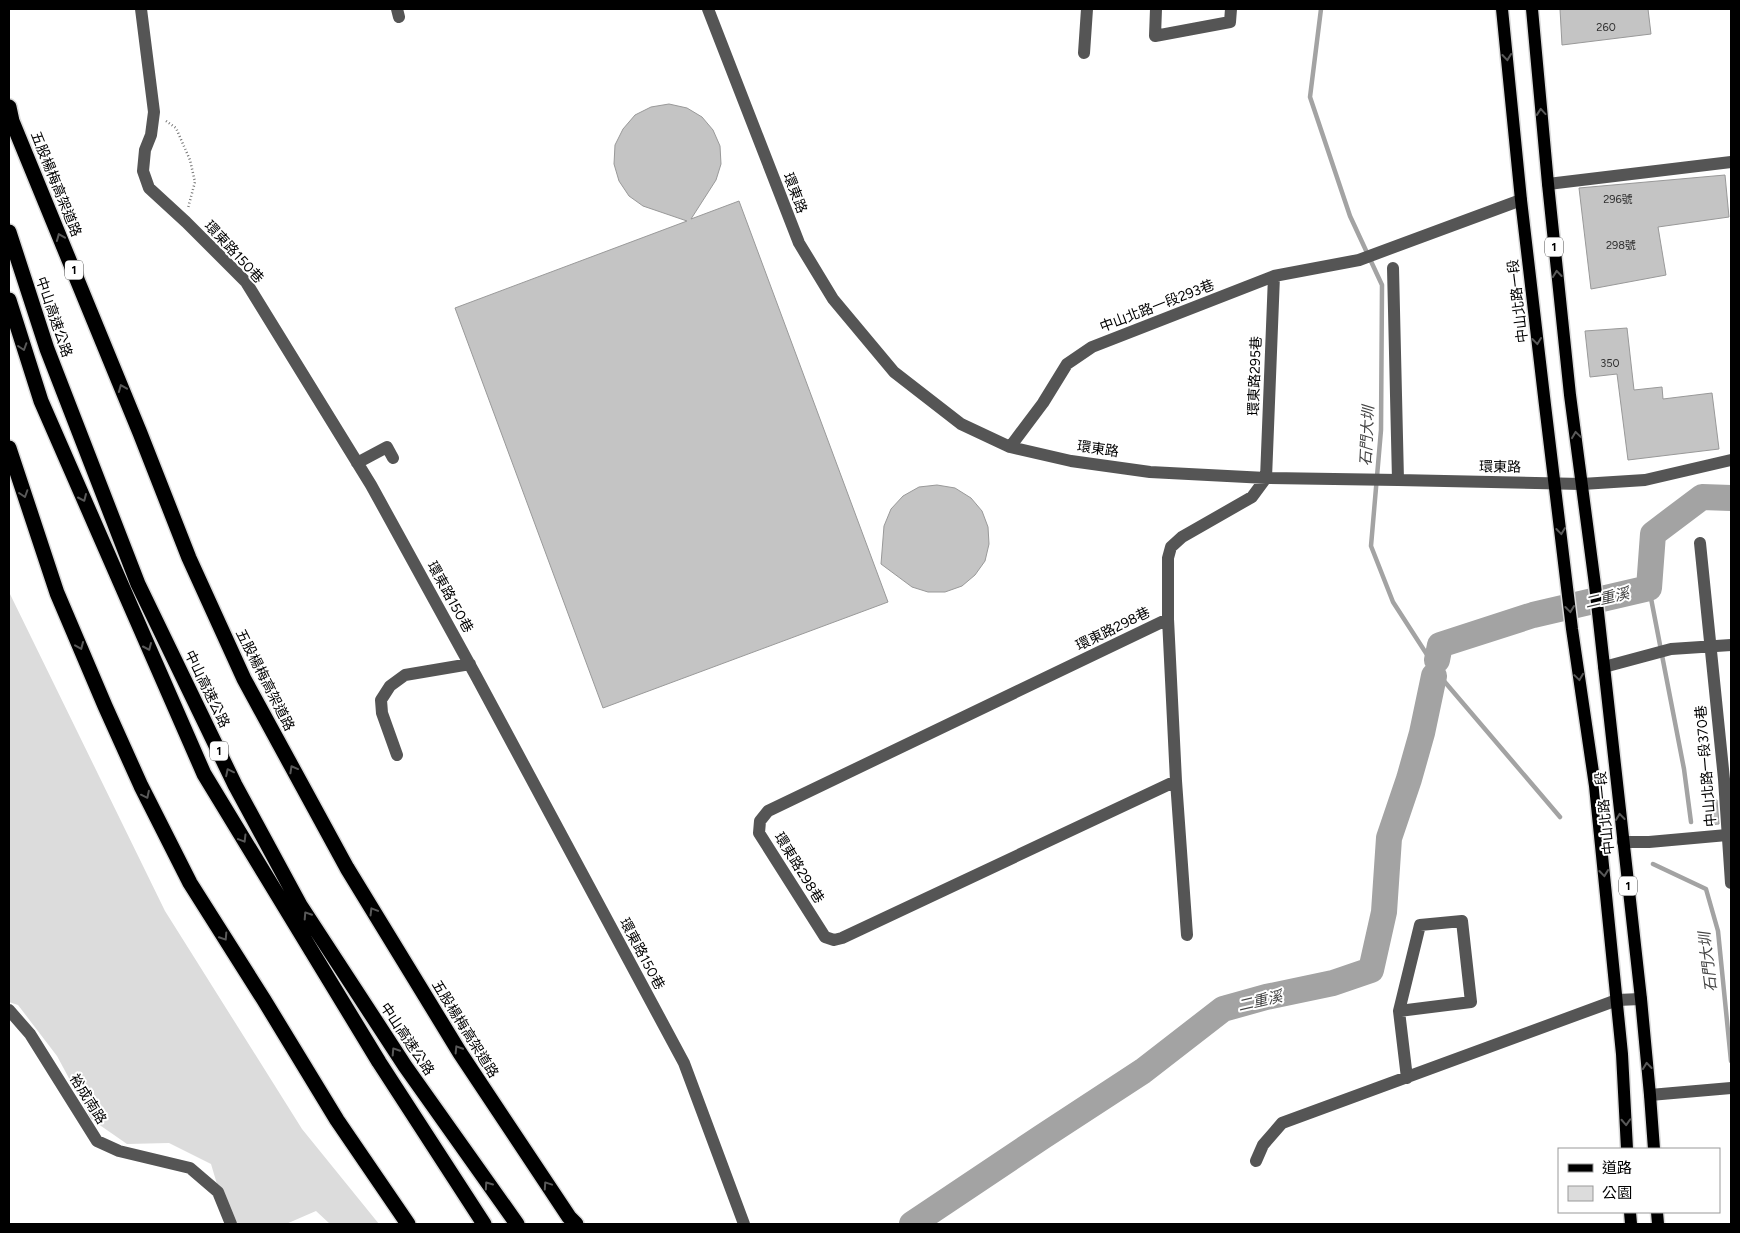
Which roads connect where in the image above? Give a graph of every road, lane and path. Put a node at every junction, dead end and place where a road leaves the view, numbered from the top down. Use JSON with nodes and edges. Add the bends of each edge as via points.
{"nodes":[{"id":1,"x":141,"y":9,"type":"edge"},
{"id":2,"x":708,"y":9,"type":"edge"},
{"id":3,"x":1087,"y":9,"type":"edge"},
{"id":4,"x":1156,"y":9,"type":"edge"},
{"id":5,"x":1231,"y":9,"type":"edge"},
{"id":6,"x":1502,"y":9,"type":"edge"},
{"id":7,"x":1532,"y":9,"type":"edge"},
{"id":8,"x":1084,"y":53,"type":"dead end"},
{"id":9,"x":9,"y":107,"type":"edge"},
{"id":10,"x":154,"y":112,"type":"junction"},
{"id":11,"x":1731,"y":162,"type":"edge"},
{"id":12,"x":1548,"y":184,"type":"junction"},
{"id":13,"x":1521,"y":200,"type":"junction"},
{"id":14,"x":186,"y":222,"type":"junction"},
{"id":15,"x":9,"y":232,"type":"edge"},
{"id":16,"x":1392,"y":268,"type":"dead end"},
{"id":17,"x":1274,"y":276,"type":"junction"},
{"id":18,"x":9,"y":300,"type":"edge"},
{"id":19,"x":1010,"y":447,"type":"junction"},
{"id":20,"x":9,"y":448,"type":"edge"},
{"id":21,"x":393,"y":458,"type":"dead end"},
{"id":22,"x":1731,"y":460,"type":"edge"},
{"id":23,"x":358,"y":464,"type":"junction"},
{"id":24,"x":1266,"y":478,"type":"junction"},
{"id":25,"x":1392,"y":480,"type":"junction"},
{"id":26,"x":1554,"y":483,"type":"junction"},
{"id":27,"x":1582,"y":484,"type":"junction"},
{"id":28,"x":1700,"y":543,"type":"dead end"},
{"id":29,"x":1168,"y":619,"type":"junction"},
{"id":30,"x":1731,"y":645,"type":"edge"},
{"id":31,"x":1710,"y":647,"type":"junction"},
{"id":32,"x":470,"y":664,"type":"junction"},
{"id":33,"x":1604,"y":667,"type":"junction"},
{"id":34,"x":397,"y":755,"type":"dead end"},
{"id":35,"x":1728,"y":779,"type":"edge"},
{"id":36,"x":1176,"y":780,"type":"junction"},
{"id":37,"x":1727,"y":835,"type":"junction"},
{"id":38,"x":1623,"y":842,"type":"junction"},
{"id":39,"x":1731,"y":883,"type":"edge"},
{"id":40,"x":1187,"y":935,"type":"dead end"},
{"id":41,"x":1641,"y":999,"type":"junction"},
{"id":42,"x":1616,"y":1000,"type":"junction"},
{"id":43,"x":9,"y":1010,"type":"edge"},
{"id":44,"x":1398,"y":1011,"type":"junction"},
{"id":45,"x":1407,"y":1078,"type":"junction"},
{"id":46,"x":1729,"y":1088,"type":"edge"},
{"id":47,"x":1650,"y":1095,"type":"junction"},
{"id":48,"x":1627,"y":1148,"type":"edge"},
{"id":49,"x":1654,"y":1148,"type":"edge"},
{"id":50,"x":1256,"y":1161,"type":"dead end"},
{"id":51,"x":231,"y":1224,"type":"edge"},
{"id":52,"x":408,"y":1224,"type":"edge"},
{"id":53,"x":484,"y":1224,"type":"edge"},
{"id":54,"x":517,"y":1224,"type":"edge"},
{"id":55,"x":576,"y":1224,"type":"edge"},
{"id":56,"x":744,"y":1224,"type":"edge"}],
"edges":[{"from":1,"to":10,"type":"street","name":"環東路150巷"},
{"from":2,"to":19,"type":"street","name":"環東路","via":[[799,243],[833,299],[894,372],[961,424]]},
{"from":3,"to":8,"type":"street"},
{"from":4,"to":5,"type":"street","via":[[1155,36],[1230,22]]},
{"from":6,"to":13,"type":"main road","name":"中山北路一段","number":"1","one_way":true},
{"from":12,"to":7,"type":"main road","number":"1","one_way":true},
{"from":55,"to":9,"type":"highway","name":"五股楊梅高架道路","number":"1","one_way":true,"via":[[460,1053],[347,868],[244,679],[189,558]]},
{"from":10,"to":14,"type":"path","via":[[176,128],[190,160],[195,182]]},
{"from":10,"to":14,"type":"street","name":"環東路150巷","via":[[142,171],[149,188]]},
{"from":11,"to":12,"type":"street"},
{"from":27,"to":12,"type":"main road","number":"1","one_way":true},
{"from":13,"to":17,"type":"street","name":"中山北路一段293巷","via":[[1359,260]]},
{"from":13,"to":26,"type":"main road","name":"中山北路一段","number":"1","one_way":true},
{"from":14,"to":23,"type":"street","name":"環東路150巷","via":[[246,282]]},
{"from":54,"to":15,"type":"highway","name":"中山高速公路","number":"1","one_way":true,"via":[[405,1066],[300,905],[236,785],[138,584],[47,349]]},
{"from":16,"to":25,"type":"street"},
{"from":17,"to":19,"type":"street","name":"中山北路一段293巷","via":[[1092,347],[1067,364]]},
{"from":17,"to":24,"type":"street","name":"環東路295巷"},
{"from":18,"to":53,"type":"highway","number":"1","one_way":true,"via":[[41,401],[204,774],[379,1062]]},
{"from":19,"to":24,"type":"street","name":"環東路","via":[[1071,461],[1150,472]]},
{"from":20,"to":52,"type":"highway","one_way":true,"via":[[57,593],[141,786],[190,883],[337,1120]]},
{"from":21,"to":23,"type":"street","via":[[387,447]]},
{"from":22,"to":27,"type":"street","name":"環東路","via":[[1645,480]]},
{"from":23,"to":32,"type":"street","name":"環東路150巷"},
{"from":24,"to":25,"type":"street","name":"環東路"},
{"from":24,"to":29,"type":"street","name":"環東路298巷","via":[[1252,497],[1182,536],[1171,547],[1168,558]]},
{"from":25,"to":26,"type":"street","name":"環東路"},
{"from":26,"to":27,"type":"street","name":"環東路"},
{"from":26,"to":42,"type":"main road","name":"中山北路一段","number":"1","one_way":true,"via":[[1595,786]]},
{"from":27,"to":33,"type":"main road","name":"中山北路一段","number":"1"},
{"from":28,"to":31,"type":"street","name":"中山北路一段370巷"},
{"from":29,"to":36,"type":"street","name":"環東路298巷"},
{"from":29,"to":36,"type":"street","name":"環東路298巷","via":[[768,812],[760,821],[759,833],[825,937],[834,940]]},
{"from":30,"to":31,"type":"street"},
{"from":31,"to":33,"type":"street","via":[[1671,649]]},
{"from":31,"to":35,"type":"street","name":"中山北路一段370巷"},
{"from":32,"to":34,"type":"street","via":[[405,676],[390,686],[381,700],[382,713]]},
{"from":32,"to":56,"type":"street","name":"環東路150巷","via":[[684,1064]]},
{"from":38,"to":33,"type":"main road","name":"中山北路一段","number":"1","one_way":true},
{"from":35,"to":37,"type":"street","name":"中山北路一段370巷"},
{"from":36,"to":40,"type":"street","name":"環東路298巷"},
{"from":37,"to":38,"type":"street"},
{"from":37,"to":39,"type":"street","name":"中山北路一段370巷"},
{"from":38,"to":41,"type":"main road","name":"中山北路一段","number":"1"},
{"from":41,"to":42,"type":"street"},
{"from":47,"to":41,"type":"main road","name":"中山北路一段","number":"1","one_way":true},
{"from":42,"to":45,"type":"street"},
{"from":42,"to":48,"type":"main road","name":"中山北路一段","number":"1","one_way":true},
{"from":43,"to":51,"type":"street","name":"裕成南路","via":[[30,1034],[98,1141],[119,1151],[190,1168],[218,1192]]},
{"from":44,"to":44,"type":"street","via":[[1471,1002],[1462,921],[1420,925]]},
{"from":44,"to":45,"type":"street"},
{"from":45,"to":50,"type":"street","via":[[1282,1123],[1263,1145]]},
{"from":46,"to":47,"type":"street"},
{"from":47,"to":49,"type":"main road","name":"中山北路一段","number":"1"}]}
